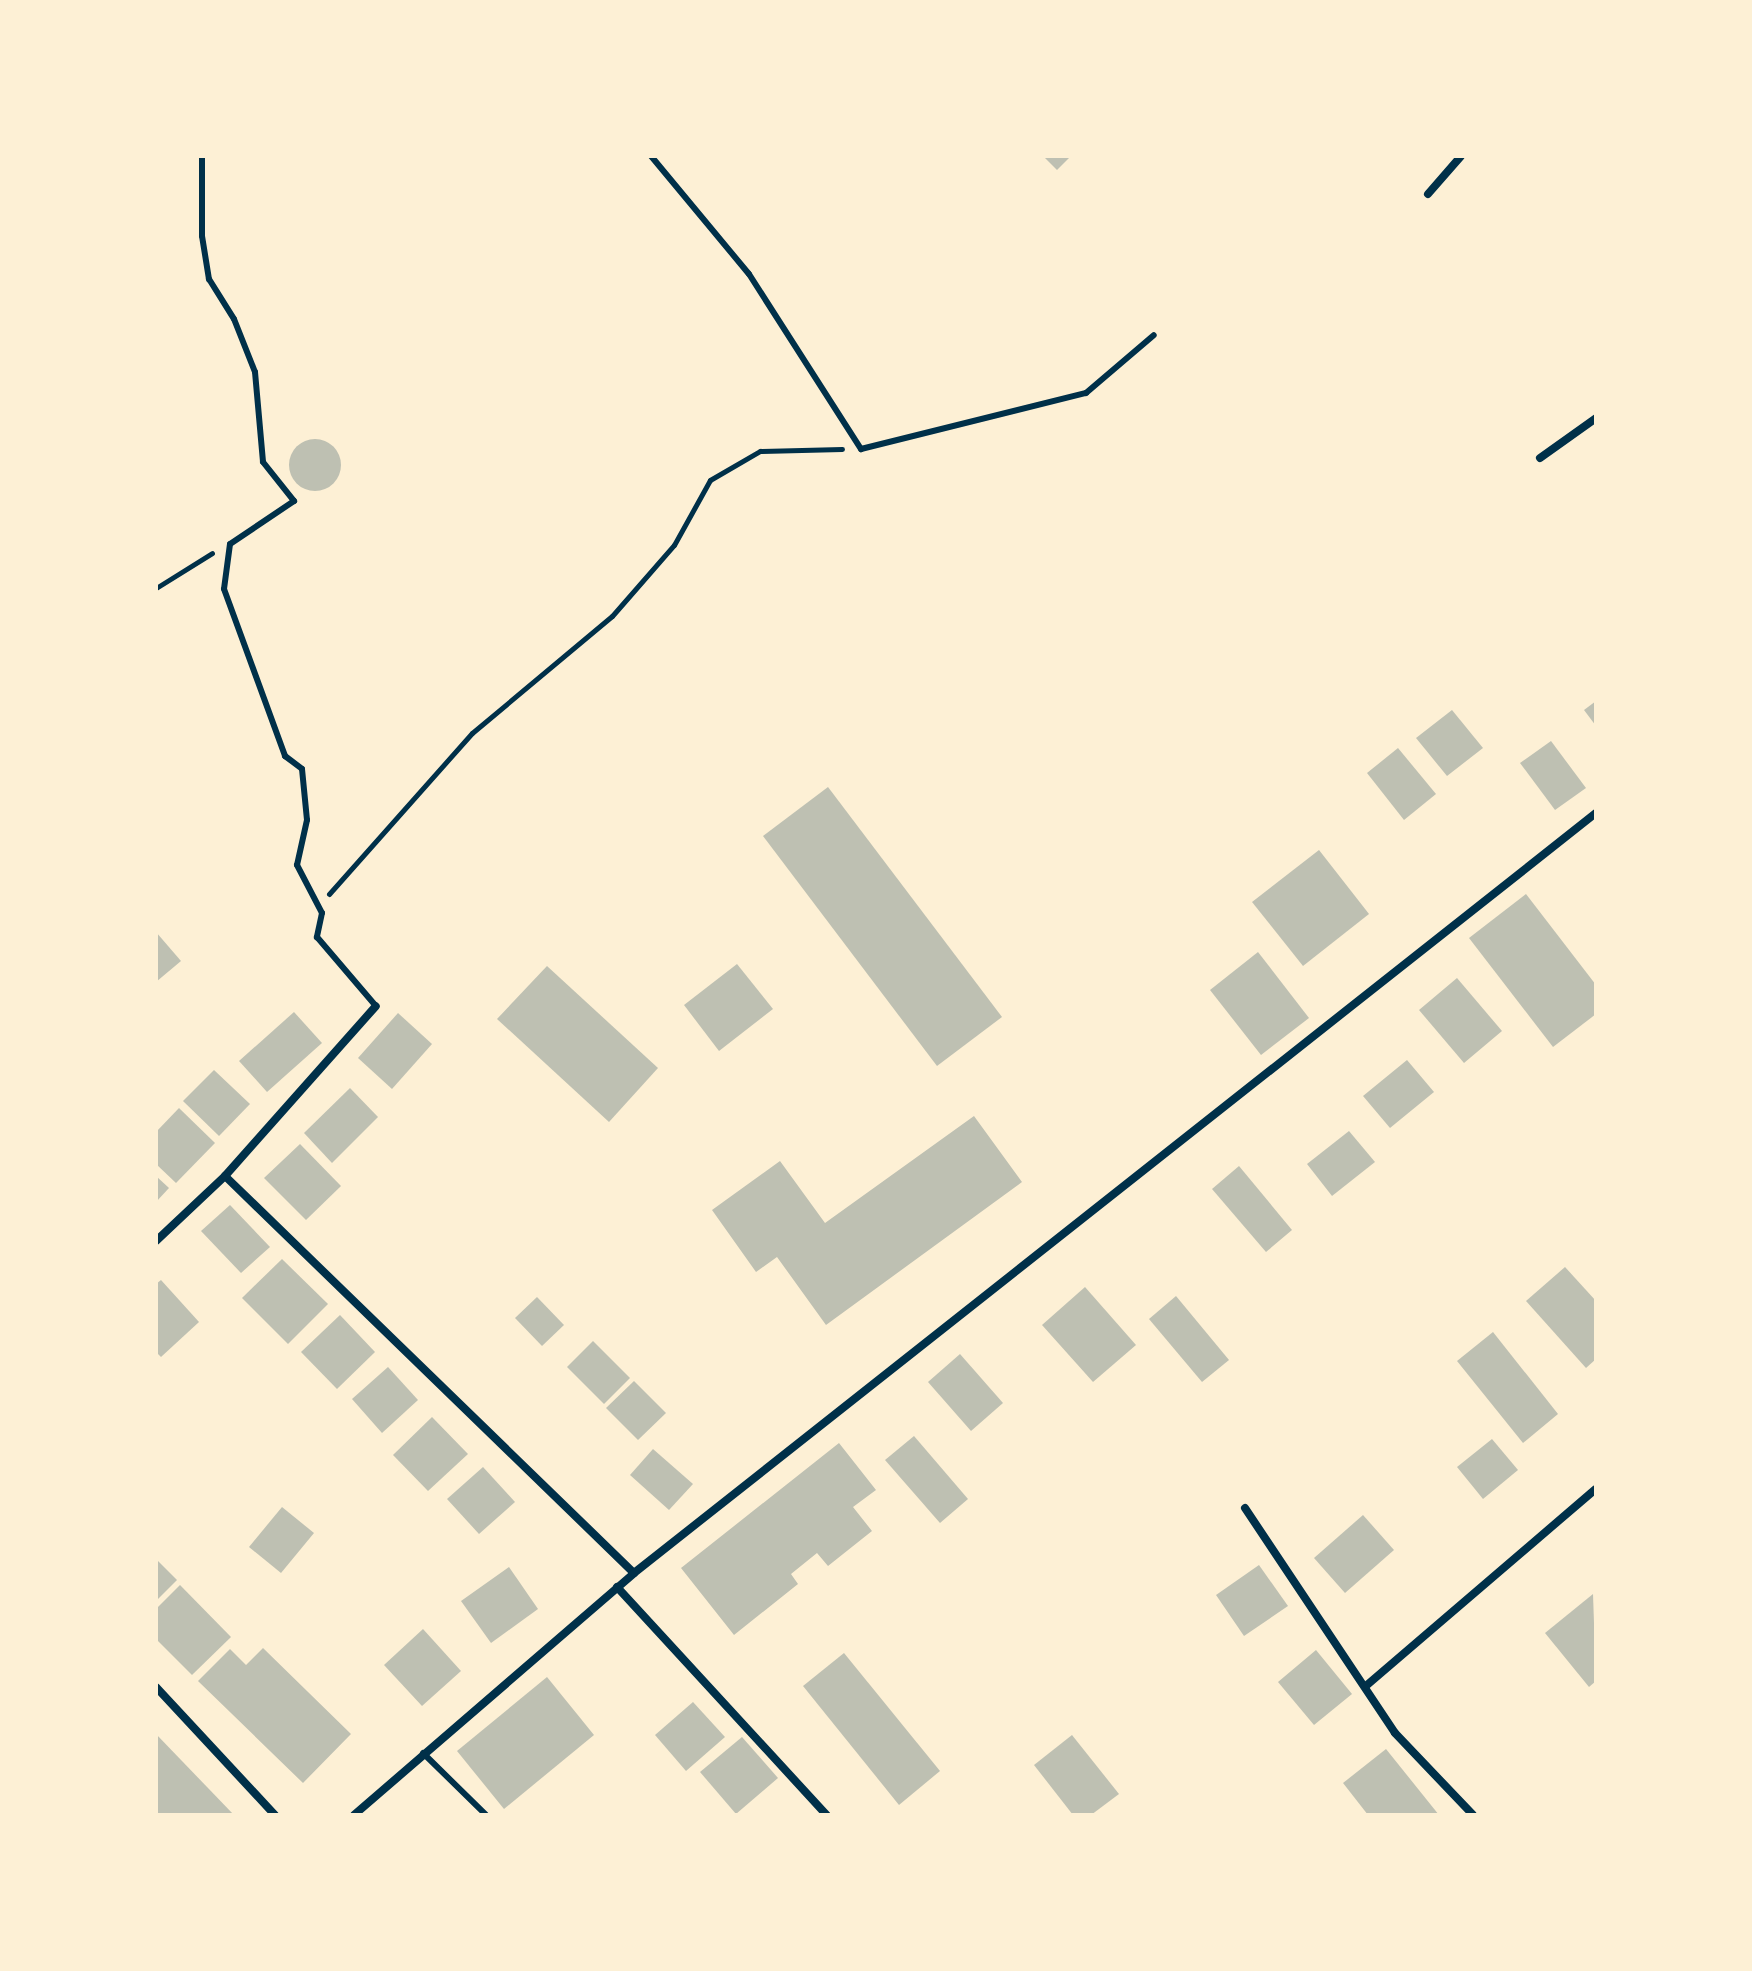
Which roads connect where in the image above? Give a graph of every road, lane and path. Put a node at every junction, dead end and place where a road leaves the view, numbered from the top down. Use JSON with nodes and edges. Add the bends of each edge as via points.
{"nodes":[{"id":1,"x":202,"y":156,"type":"edge"},
{"id":2,"x":651,"y":156,"type":"edge"},
{"id":3,"x":1461,"y":156,"type":"edge"},
{"id":4,"x":1428,"y":194,"type":"dead end"},
{"id":5,"x":1154,"y":335,"type":"dead end"},
{"id":6,"x":1596,"y":418,"type":"edge"},
{"id":7,"x":861,"y":449,"type":"junction"},
{"id":8,"x":1540,"y":458,"type":"dead end"},
{"id":9,"x":230,"y":544,"type":"junction"},
{"id":10,"x":156,"y":588,"type":"edge"},
{"id":11,"x":1596,"y":813,"type":"edge"},
{"id":12,"x":318,"y":907,"type":"junction"},
{"id":13,"x":376,"y":1006,"type":"joint"},
{"id":14,"x":225,"y":1176,"type":"junction"},
{"id":15,"x":156,"y":1241,"type":"edge"},
{"id":16,"x":1596,"y":1489,"type":"edge"},
{"id":17,"x":1245,"y":1508,"type":"dead end"},
{"id":18,"x":634,"y":1573,"type":"junction"},
{"id":19,"x":617,"y":1587,"type":"junction"},
{"id":20,"x":1367,"y":1685,"type":"junction"},
{"id":21,"x":156,"y":1687,"type":"edge"},
{"id":22,"x":421,"y":1752,"type":"junction"},
{"id":23,"x":275,"y":1815,"type":"edge"},
{"id":24,"x":354,"y":1815,"type":"edge"},
{"id":25,"x":486,"y":1815,"type":"edge"},
{"id":26,"x":827,"y":1815,"type":"edge"},
{"id":27,"x":1473,"y":1815,"type":"edge"}],
"edges":[{"from":1,"to":9,"type":"lane","via":[[202,236],[209,279],[234,319],[255,372],[263,462],[294,501]]},
{"from":2,"to":7,"type":"lane","via":[[749,274]]},
{"from":3,"to":4,"type":"street"},
{"from":5,"to":7,"type":"lane","via":[[1086,393]]},
{"from":6,"to":8,"type":"street"},
{"from":7,"to":12,"type":"path","via":[[760,451],[710,480],[674,545],[612,616],[472,733]]},
{"from":9,"to":10,"type":"path"},
{"from":9,"to":12,"type":"lane","via":[[224,589],[285,756],[302,769],[307,820],[297,865]]},
{"from":11,"to":18,"type":"street"},
{"from":12,"to":13,"type":"lane","via":[[317,937]]},
{"from":13,"to":14,"type":"street"},
{"from":14,"to":15,"type":"street"},
{"from":14,"to":18,"type":"street"},
{"from":16,"to":20,"type":"street"},
{"from":17,"to":20,"type":"street"},
{"from":18,"to":19,"type":"street"},
{"from":19,"to":22,"type":"street"},
{"from":19,"to":26,"type":"street"},
{"from":20,"to":27,"type":"street","via":[[1395,1733]]},
{"from":21,"to":23,"type":"street"},
{"from":22,"to":24,"type":"street"},
{"from":22,"to":25,"type":"lane"}]}
